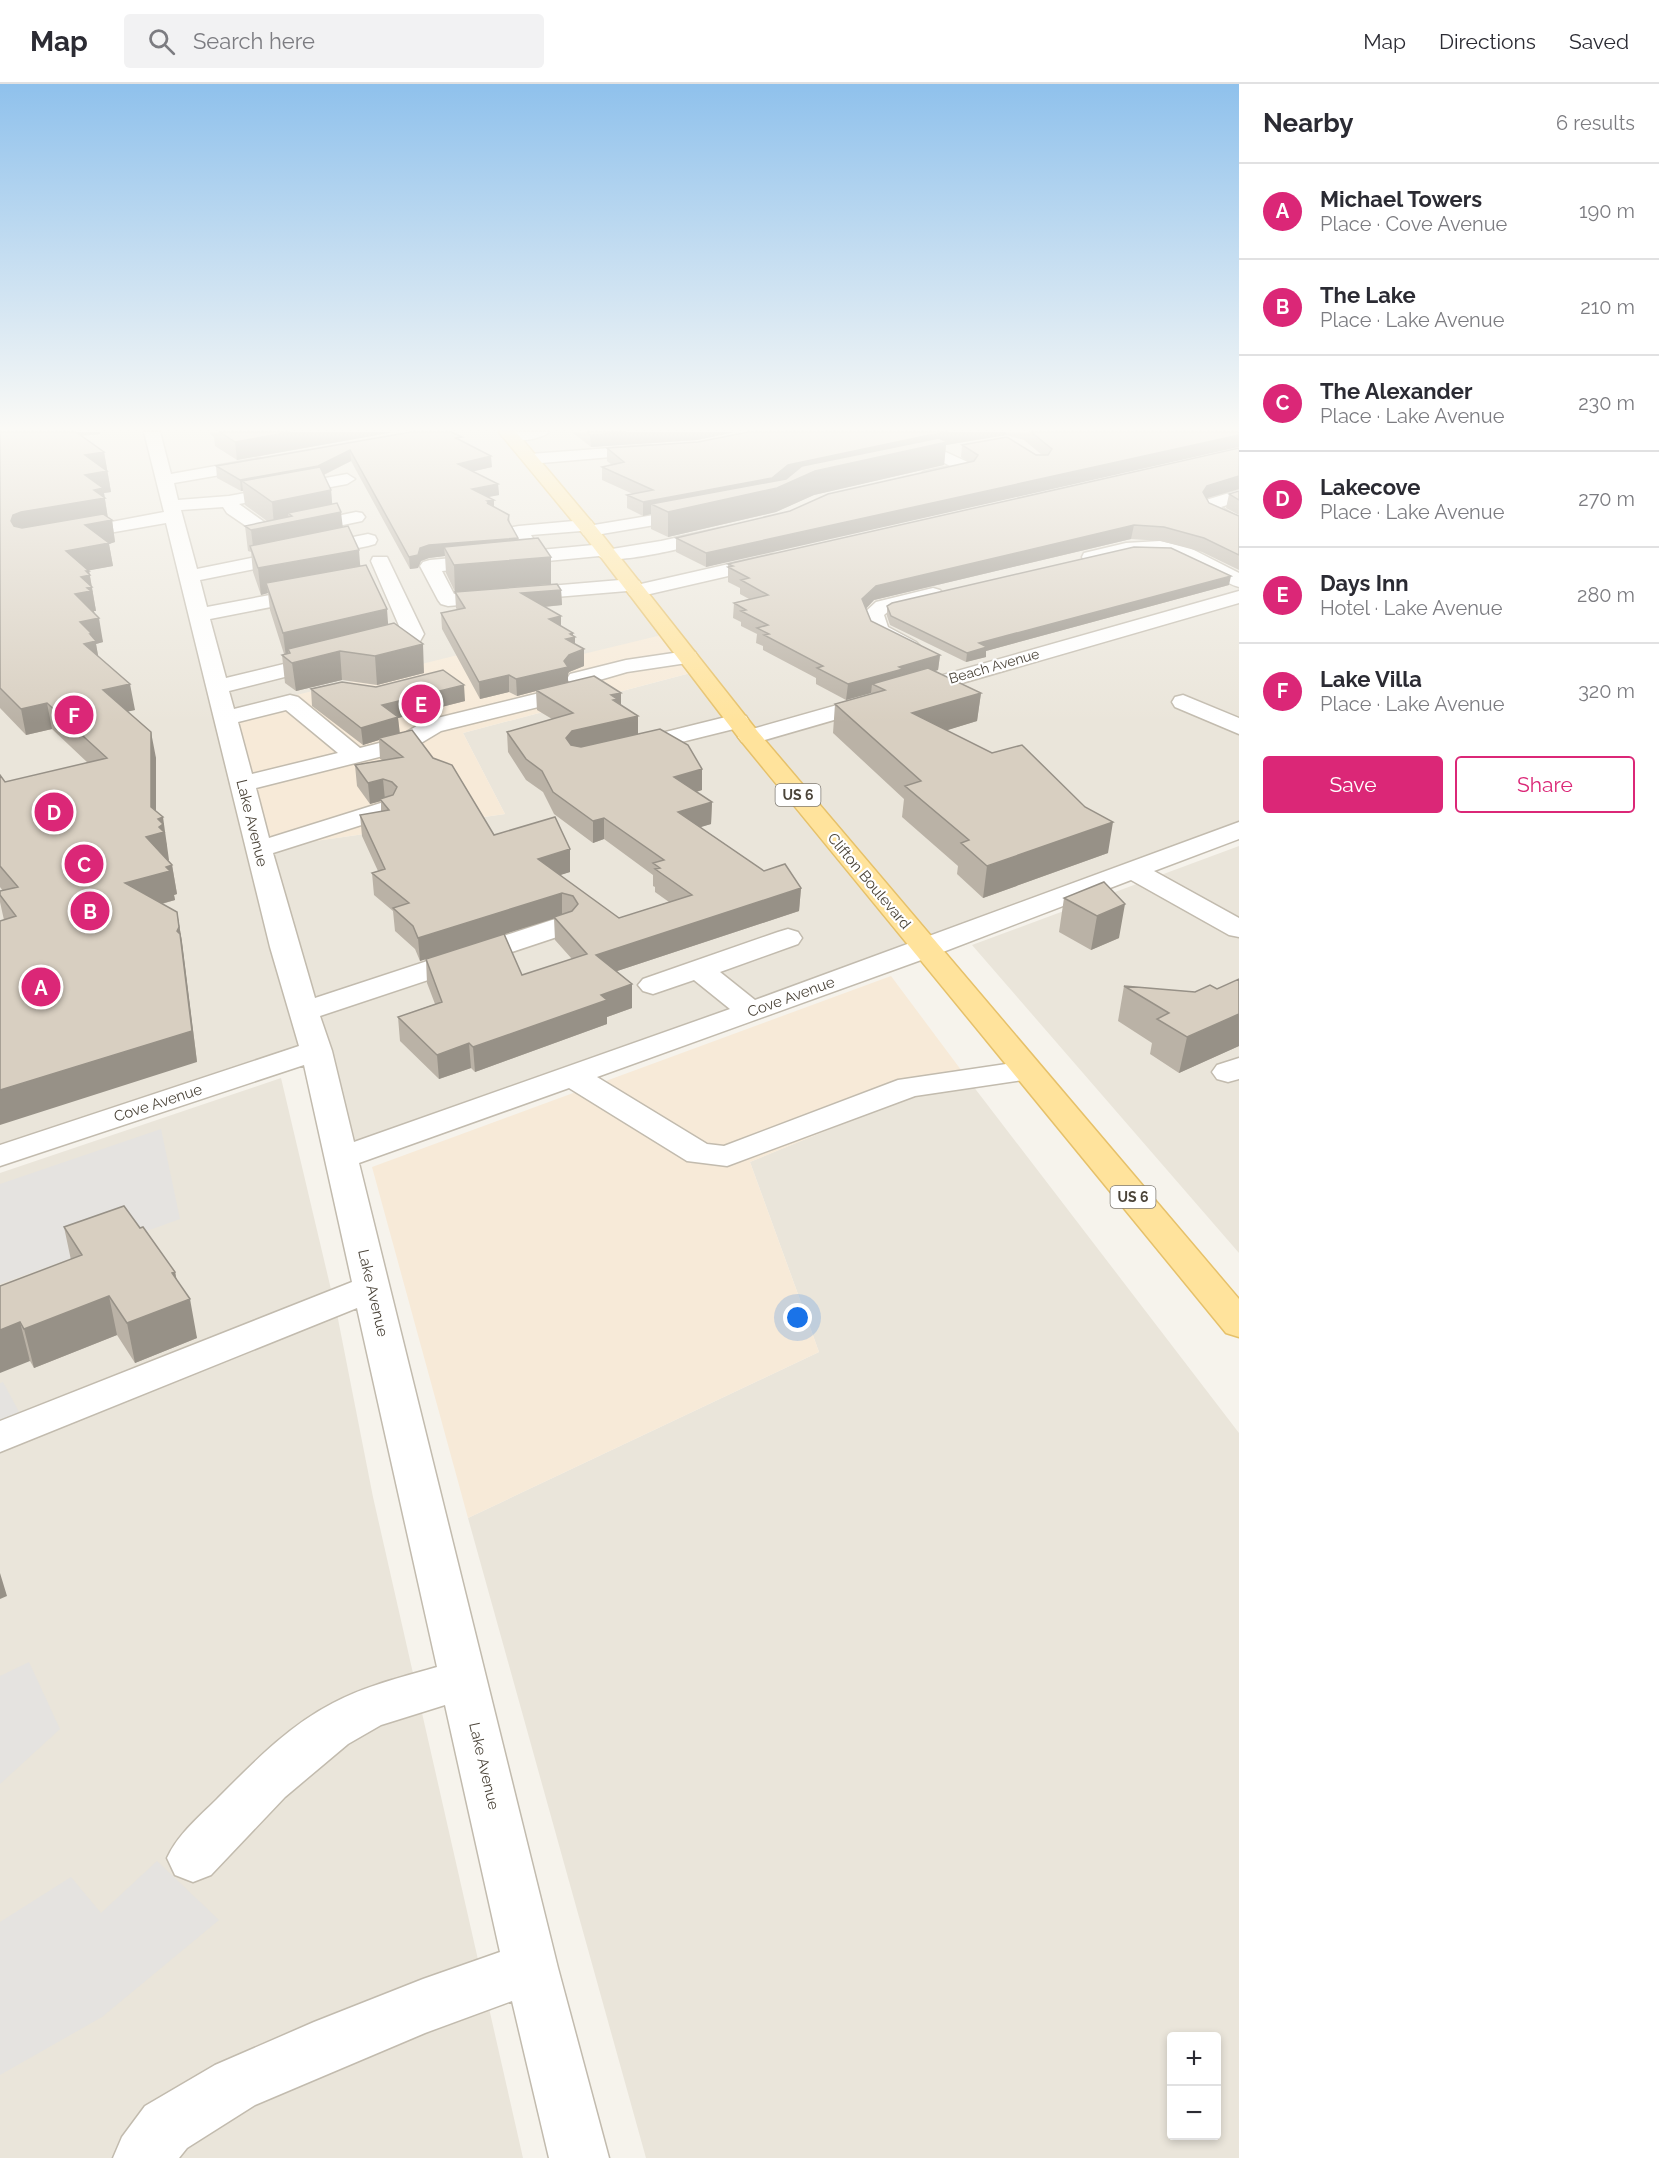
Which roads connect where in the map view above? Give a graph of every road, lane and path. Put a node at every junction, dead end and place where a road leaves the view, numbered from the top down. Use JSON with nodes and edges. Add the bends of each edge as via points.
{"nodes":[{"id":1,"x":587,"y":528,"type":"edge"},
{"id":2,"x":90,"y":529,"type":"edge"},
{"id":3,"x":177,"y":529,"type":"edge"},
{"id":4,"x":262,"y":529,"type":"edge"},
{"id":5,"x":569,"y":529,"type":"edge"},
{"id":6,"x":735,"y":529,"type":"edge"},
{"id":7,"x":48,"y":538,"type":"edge"},
{"id":8,"x":372,"y":547,"type":"junction"},
{"id":9,"x":606,"y":553,"type":"junction"},
{"id":10,"x":534,"y":556,"type":"junction"},
{"id":11,"x":787,"y":556,"type":"edge"},
{"id":12,"x":1076,"y":560,"type":"edge"},
{"id":13,"x":189,"y":576,"type":"junction"},
{"id":14,"x":1239,"y":581,"type":"edge"},
{"id":15,"x":364,"y":583,"type":"edge"},
{"id":16,"x":635,"y":588,"type":"junction"},
{"id":17,"x":331,"y":590,"type":"edge"},
{"id":18,"x":951,"y":590,"type":"edge"},
{"id":19,"x":1239,"y":597,"type":"edge"},
{"id":20,"x":199,"y":615,"type":"junction"},
{"id":21,"x":924,"y":654,"type":"edge"},
{"id":22,"x":687,"y":657,"type":"junction"},
{"id":23,"x":945,"y":663,"type":"dead end"},
{"id":24,"x":967,"y":674,"type":"junction"},
{"id":25,"x":217,"y":687,"type":"junction"},
{"id":26,"x":1184,"y":702,"type":"dead end"},
{"id":27,"x":225,"y":718,"type":"junction"},
{"id":28,"x":1239,"y":727,"type":"edge"},
{"id":29,"x":744,"y":729,"type":"junction"},
{"id":30,"x":603,"y":754,"type":"edge"},
{"id":31,"x":357,"y":756,"type":"junction"},
{"id":32,"x":375,"y":773,"type":"edge"},
{"id":33,"x":244,"y":794,"type":"junction"},
{"id":34,"x":384,"y":810,"type":"edge"},
{"id":35,"x":1233,"y":837,"type":"edge"},
{"id":36,"x":259,"y":849,"type":"junction"},
{"id":37,"x":1132,"y":870,"type":"junction"},
{"id":38,"x":562,"y":926,"type":"edge"},
{"id":39,"x":1239,"y":929,"type":"edge"},
{"id":40,"x":788,"y":938,"type":"dead end"},
{"id":41,"x":925,"y":949,"type":"junction"},
{"id":42,"x":698,"y":969,"type":"junction"},
{"id":43,"x":653,"y":985,"type":"dead end"},
{"id":44,"x":751,"y":1011,"type":"junction"},
{"id":45,"x":310,"y":1031,"type":"junction"},
{"id":46,"x":1026,"y":1071,"type":"junction"},
{"id":47,"x":572,"y":1076,"type":"junction"},
{"id":48,"x":0,"y":1156,"type":"edge"},
{"id":49,"x":342,"y":1158,"type":"junction"},
{"id":50,"x":371,"y":1288,"type":"junction"},
{"id":51,"x":1239,"y":1324,"type":"edge"},
{"id":52,"x":0,"y":1437,"type":"edge"},
{"id":53,"x":464,"y":1679,"type":"junction"},
{"id":54,"x":193,"y":1858,"type":"dead end"},
{"id":55,"x":531,"y":1968,"type":"junction"},
{"id":56,"x":143,"y":2158,"type":"edge"},
{"id":57,"x":579,"y":2158,"type":"edge"}],
"edges":[{"from":1,"to":9,"type":"main road","name":"Clifton Boulevard","number":"US 6"},
{"from":2,"to":7,"type":"street"},
{"from":3,"to":13,"type":"street","name":"Lake Avenue"},
{"from":4,"to":8,"type":"street","via":[[271,535]]},
{"from":5,"to":10,"type":"street","via":[[519,531]]},
{"from":6,"to":9,"type":"street","via":[[661,547]]},
{"from":8,"to":13,"type":"street"},
{"from":8,"to":15,"type":"street"},
{"from":8,"to":25,"type":"street","via":[[414,634],[412,639]]},
{"from":9,"to":10,"type":"street"},
{"from":9,"to":16,"type":"main road","name":"Clifton Boulevard","number":"US 6"},
{"from":10,"to":16,"type":"street","via":[[427,558],[450,608]]},
{"from":11,"to":16,"type":"street"},
{"from":12,"to":14,"type":"street","via":[[1150,545],[1188,554]]},
{"from":13,"to":20,"type":"street","name":"Lake Avenue"},
{"from":16,"to":22,"type":"main road","name":"Clifton Boulevard","number":"US 6"},
{"from":17,"to":20,"type":"street"},
{"from":18,"to":21,"type":"street","via":[[883,606],[873,614],[879,631]]},
{"from":19,"to":24,"type":"street","name":"Beach Avenue"},
{"from":20,"to":25,"type":"street","name":"Lake Avenue"},
{"from":22,"to":29,"type":"main road","name":"Clifton Boulevard","number":"US 6"},
{"from":22,"to":31,"type":"street","via":[[626,666],[578,679],[591,687],[433,726],[403,744]]},
{"from":23,"to":24,"type":"street"},
{"from":24,"to":29,"type":"street","name":"Beach Avenue"},
{"from":25,"to":27,"type":"street","name":"Lake Avenue"},
{"from":26,"to":28,"type":"street"},
{"from":27,"to":31,"type":"street","via":[[301,700]]},
{"from":27,"to":33,"type":"street","name":"Lake Avenue"},
{"from":29,"to":30,"type":"street","name":"Beach Avenue"},
{"from":29,"to":41,"type":"main road","name":"Clifton Boulevard","number":"US 6"},
{"from":31,"to":33,"type":"street"},
{"from":32,"to":33,"type":"street"},
{"from":33,"to":36,"type":"street","name":"Lake Avenue"},
{"from":34,"to":36,"type":"street"},
{"from":35,"to":37,"type":"street","name":"Cove Avenue"},
{"from":36,"to":45,"type":"street","name":"Lake Avenue"},
{"from":37,"to":39,"type":"street"},
{"from":37,"to":41,"type":"street","name":"Cove Avenue"},
{"from":38,"to":45,"type":"street","name":"Cove Avenue"},
{"from":40,"to":42,"type":"street"},
{"from":41,"to":44,"type":"street","name":"Cove Avenue"},
{"from":41,"to":46,"type":"main road","name":"Clifton Boulevard","number":"US 6"},
{"from":42,"to":43,"type":"street"},
{"from":42,"to":44,"type":"street"},
{"from":44,"to":47,"type":"street","name":"Cove Avenue"},
{"from":45,"to":48,"type":"street","name":"Cove Avenue"},
{"from":45,"to":49,"type":"street","name":"Lake Avenue"},
{"from":46,"to":47,"type":"street","via":[[909,1087],[727,1156],[699,1154]]},
{"from":46,"to":51,"type":"main road","name":"Clifton Boulevard","number":"US 6"},
{"from":47,"to":49,"type":"street","name":"Cove Avenue"},
{"from":49,"to":50,"type":"street","name":"Lake Avenue"},
{"from":50,"to":52,"type":"street"},
{"from":50,"to":53,"type":"street","name":"Lake Avenue"},
{"from":53,"to":54,"type":"street","via":[[351,1717],[332,1728],[273,1779]]},
{"from":53,"to":55,"type":"street","name":"Lake Avenue"},
{"from":55,"to":56,"type":"street","via":[[412,2010],[235,2085],[166,2127]]},
{"from":55,"to":57,"type":"street","name":"Lake Avenue"}]}
